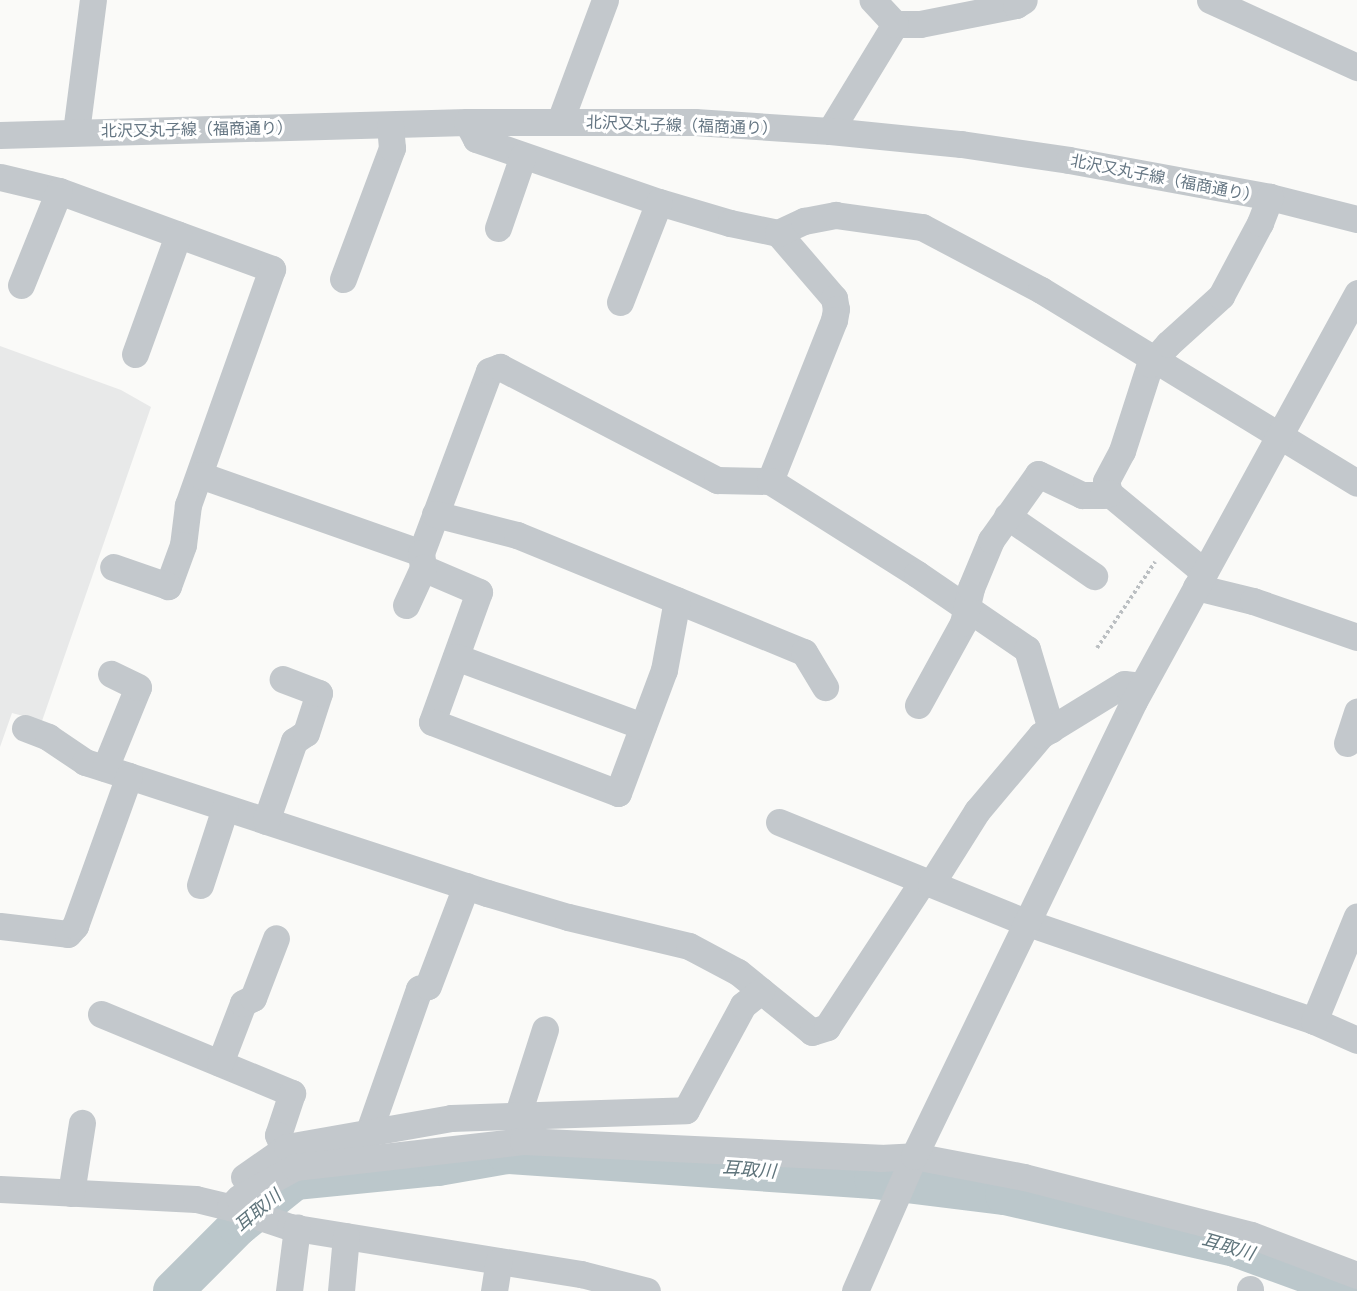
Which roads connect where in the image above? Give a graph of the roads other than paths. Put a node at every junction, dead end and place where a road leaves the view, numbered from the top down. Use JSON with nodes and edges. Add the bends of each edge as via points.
{"nodes":[{"id":1,"x":93,"y":0,"type":"edge"},
{"id":2,"x":605,"y":0,"type":"edge"},
{"id":3,"x":873,"y":0,"type":"edge"},
{"id":4,"x":1024,"y":0,"type":"edge"},
{"id":5,"x":1210,"y":0,"type":"edge"},
{"id":6,"x":1258,"y":10,"type":"edge"},
{"id":7,"x":895,"y":24,"type":"junction"},
{"id":8,"x":1357,"y":67,"type":"edge"},
{"id":9,"x":560,"y":121,"type":"junction"},
{"id":10,"x":467,"y":122,"type":"junction"},
{"id":11,"x":390,"y":125,"type":"junction"},
{"id":12,"x":830,"y":131,"type":"junction"},
{"id":13,"x":76,"y":132,"type":"junction"},
{"id":14,"x":0,"y":135,"type":"edge"},
{"id":15,"x":523,"y":156,"type":"junction"},
{"id":16,"x":0,"y":177,"type":"edge"},
{"id":17,"x":59,"y":191,"type":"junction"},
{"id":18,"x":1270,"y":197,"type":"junction"},
{"id":19,"x":659,"y":202,"type":"junction"},
{"id":20,"x":1357,"y":219,"type":"edge"},
{"id":21,"x":498,"y":228,"type":"dead end"},
{"id":22,"x":778,"y":233,"type":"junction"},
{"id":23,"x":178,"y":235,"type":"junction"},
{"id":24,"x":343,"y":279,"type":"dead end"},
{"id":25,"x":21,"y":285,"type":"dead end"},
{"id":26,"x":1357,"y":293,"type":"edge"},
{"id":27,"x":620,"y":302,"type":"dead end"},
{"id":28,"x":135,"y":354,"type":"dead end"},
{"id":29,"x":1155,"y":359,"type":"junction"},
{"id":30,"x":1277,"y":435,"type":"junction"},
{"id":31,"x":200,"y":475,"type":"junction"},
{"id":32,"x":770,"y":482,"type":"junction"},
{"id":33,"x":1357,"y":483,"type":"edge"},
{"id":34,"x":1109,"y":493,"type":"junction"},
{"id":35,"x":435,"y":514,"type":"junction"},
{"id":36,"x":1007,"y":516,"type":"junction"},
{"id":37,"x":422,"y":560,"type":"junction"},
{"id":38,"x":113,"y":567,"type":"dead end"},
{"id":39,"x":1094,"y":576,"type":"dead end"},
{"id":40,"x":1200,"y":580,"type":"junction"},
{"id":41,"x":677,"y":600,"type":"junction"},
{"id":42,"x":406,"y":605,"type":"dead end"},
{"id":43,"x":967,"y":608,"type":"junction"},
{"id":44,"x":1357,"y":637,"type":"edge"},
{"id":45,"x":456,"y":657,"type":"junction"},
{"id":46,"x":111,"y":674,"type":"dead end"},
{"id":47,"x":283,"y":679,"type":"dead end"},
{"id":48,"x":1142,"y":686,"type":"junction"},
{"id":49,"x":825,"y":687,"type":"dead end"},
{"id":50,"x":918,"y":705,"type":"dead end"},
{"id":51,"x":1357,"y":712,"type":"edge"},
{"id":52,"x":643,"y":726,"type":"junction"},
{"id":53,"x":25,"y":728,"type":"dead end"},
{"id":54,"x":1051,"y":729,"type":"junction"},
{"id":55,"x":1347,"y":743,"type":"dead end"},
{"id":56,"x":117,"y":772,"type":"junction"},
{"id":57,"x":225,"y":808,"type":"junction"},
{"id":58,"x":266,"y":821,"type":"junction"},
{"id":59,"x":779,"y":822,"type":"dead end"},
{"id":60,"x":927,"y":882,"type":"junction"},
{"id":61,"x":200,"y":885,"type":"dead end"},
{"id":62,"x":466,"y":886,"type":"junction"},
{"id":63,"x":1357,"y":916,"type":"edge"},
{"id":64,"x":1028,"y":923,"type":"junction"},
{"id":65,"x":0,"y":926,"type":"edge"},
{"id":66,"x":276,"y":938,"type":"dead end"},
{"id":67,"x":761,"y":991,"type":"junction"},
{"id":68,"x":101,"y":1014,"type":"dead end"},
{"id":69,"x":1314,"y":1021,"type":"junction"},
{"id":70,"x":545,"y":1029,"type":"dead end"},
{"id":71,"x":1357,"y":1040,"type":"edge"},
{"id":72,"x":220,"y":1063,"type":"junction"},
{"id":73,"x":517,"y":1116,"type":"junction"},
{"id":74,"x":81,"y":1123,"type":"dead end"},
{"id":75,"x":369,"y":1131,"type":"junction"},
{"id":76,"x":284,"y":1149,"type":"junction"},
{"id":77,"x":913,"y":1158,"type":"junction"},
{"id":78,"x":0,"y":1189,"type":"edge"},
{"id":79,"x":71,"y":1193,"type":"junction"},
{"id":80,"x":228,"y":1207,"type":"junction"},
{"id":81,"x":294,"y":1227,"type":"junction"},
{"id":82,"x":346,"y":1236,"type":"junction"},
{"id":83,"x":499,"y":1261,"type":"junction"},
{"id":84,"x":1357,"y":1275,"type":"edge"},
{"id":85,"x":289,"y":1291,"type":"edge"},
{"id":86,"x":341,"y":1291,"type":"edge"},
{"id":87,"x":494,"y":1291,"type":"edge"},
{"id":88,"x":647,"y":1291,"type":"edge"},
{"id":89,"x":855,"y":1291,"type":"edge"}],
"edges":[{"from":1,"to":13,"type":"street"},
{"from":2,"to":9,"type":"street"},
{"from":3,"to":7,"type":"street"},
{"from":4,"to":7,"type":"street","via":[[1016,5],[920,24]]},
{"from":5,"to":6,"type":"street"},
{"from":6,"to":8,"type":"street"},
{"from":7,"to":12,"type":"street"},
{"from":9,"to":10,"type":"street","name":"北沢又丸子線（福商通り）"},
{"from":9,"to":12,"type":"street","name":"北沢又丸子線（福商通り）","via":[[695,122]]},
{"from":10,"to":11,"type":"street","name":"北沢又丸子線（福商通り）"},
{"from":10,"to":15,"type":"street","via":[[476,139]]},
{"from":11,"to":13,"type":"street","name":"北沢又丸子線（福商通り）"},
{"from":11,"to":24,"type":"street","via":[[392,148]]},
{"from":12,"to":18,"type":"street","name":"北沢又丸子線（福商通り）","via":[[1058,158]]},
{"from":13,"to":14,"type":"street","name":"北沢又丸子線（福商通り）"},
{"from":15,"to":19,"type":"street"},
{"from":15,"to":21,"type":"street"},
{"from":16,"to":17,"type":"street"},
{"from":17,"to":23,"type":"street"},
{"from":17,"to":25,"type":"street"},
{"from":18,"to":20,"type":"street","name":"北沢又丸子線（福商通り）"},
{"from":18,"to":29,"type":"street","via":[[1221,296]]},
{"from":19,"to":22,"type":"street"},
{"from":19,"to":27,"type":"street"},
{"from":22,"to":29,"type":"street","via":[[804,221],[835,215],[922,227],[1041,290]]},
{"from":22,"to":32,"type":"street","via":[[834,298],[836,309]]},
{"from":23,"to":28,"type":"street"},
{"from":23,"to":31,"type":"street","via":[[272,269]]},
{"from":26,"to":30,"type":"street"},
{"from":29,"to":30,"type":"street"},
{"from":29,"to":34,"type":"street","via":[[1150,364],[1122,451],[1106,481]]},
{"from":30,"to":33,"type":"street"},
{"from":30,"to":40,"type":"street"},
{"from":31,"to":37,"type":"street"},
{"from":31,"to":38,"type":"street","via":[[188,505],[183,545],[168,586]]},
{"from":32,"to":35,"type":"street","via":[[717,480],[500,367],[489,371]]},
{"from":32,"to":43,"type":"street"},
{"from":34,"to":36,"type":"street","via":[[1082,495],[1038,474]]},
{"from":34,"to":40,"type":"street","via":[[1169,542]]},
{"from":35,"to":37,"type":"street"},
{"from":35,"to":41,"type":"street","via":[[517,535]]},
{"from":36,"to":39,"type":"street"},
{"from":36,"to":43,"type":"street","via":[[991,540]]},
{"from":37,"to":42,"type":"street"},
{"from":37,"to":45,"type":"street","via":[[479,592]]},
{"from":40,"to":44,"type":"street"},
{"from":40,"to":48,"type":"street"},
{"from":41,"to":49,"type":"street","via":[[804,652]]},
{"from":41,"to":52,"type":"street","via":[[664,670]]},
{"from":43,"to":50,"type":"street","via":[[963,623]]},
{"from":43,"to":54,"type":"street","via":[[1027,649]]},
{"from":45,"to":52,"type":"street"},
{"from":45,"to":52,"type":"street","via":[[432,722],[618,793]]},
{"from":46,"to":56,"type":"street","via":[[138,687]]},
{"from":47,"to":58,"type":"street","via":[[319,693],[306,733],[294,741]]},
{"from":48,"to":54,"type":"street","via":[[1124,684]]},
{"from":48,"to":64,"type":"street"},
{"from":51,"to":55,"type":"street"},
{"from":53,"to":56,"type":"street","via":[[48,737],[85,762]]},
{"from":54,"to":60,"type":"street","via":[[1041,735],[977,811]]},
{"from":56,"to":57,"type":"street"},
{"from":56,"to":65,"type":"street","via":[[75,926],[68,934]]},
{"from":57,"to":58,"type":"street"},
{"from":57,"to":61,"type":"street"},
{"from":58,"to":62,"type":"street"},
{"from":59,"to":60,"type":"street"},
{"from":60,"to":64,"type":"street"},
{"from":60,"to":67,"type":"street","via":[[826,1027],[812,1032]]},
{"from":62,"to":67,"type":"street","via":[[568,917],[689,946],[738,972]]},
{"from":62,"to":75,"type":"street","via":[[428,986],[419,989]]},
{"from":63,"to":69,"type":"street"},
{"from":64,"to":69,"type":"street"},
{"from":64,"to":77,"type":"street"},
{"from":66,"to":72,"type":"street","via":[[253,998],[243,1003]]},
{"from":67,"to":73,"type":"street","via":[[742,1005],[686,1110]]},
{"from":68,"to":72,"type":"street"},
{"from":69,"to":71,"type":"street"},
{"from":70,"to":73,"type":"street"},
{"from":72,"to":76,"type":"street","via":[[292,1093],[278,1135]]},
{"from":73,"to":75,"type":"street","via":[[451,1118]]},
{"from":74,"to":79,"type":"street"},
{"from":75,"to":76,"type":"street"},
{"from":76,"to":80,"type":"street","via":[[224,1190]]},
{"from":77,"to":80,"type":"street","via":[[523,1141],[295,1167]]},
{"from":77,"to":84,"type":"street","via":[[1024,1177],[1251,1234]]},
{"from":77,"to":89,"type":"street"},
{"from":78,"to":79,"type":"street"},
{"from":79,"to":80,"type":"street","via":[[196,1199]]},
{"from":80,"to":81,"type":"street"},
{"from":81,"to":82,"type":"street"},
{"from":81,"to":85,"type":"street"},
{"from":82,"to":83,"type":"street"},
{"from":82,"to":86,"type":"street"},
{"from":83,"to":87,"type":"street"},
{"from":83,"to":88,"type":"street","via":[[580,1274]]}]}
